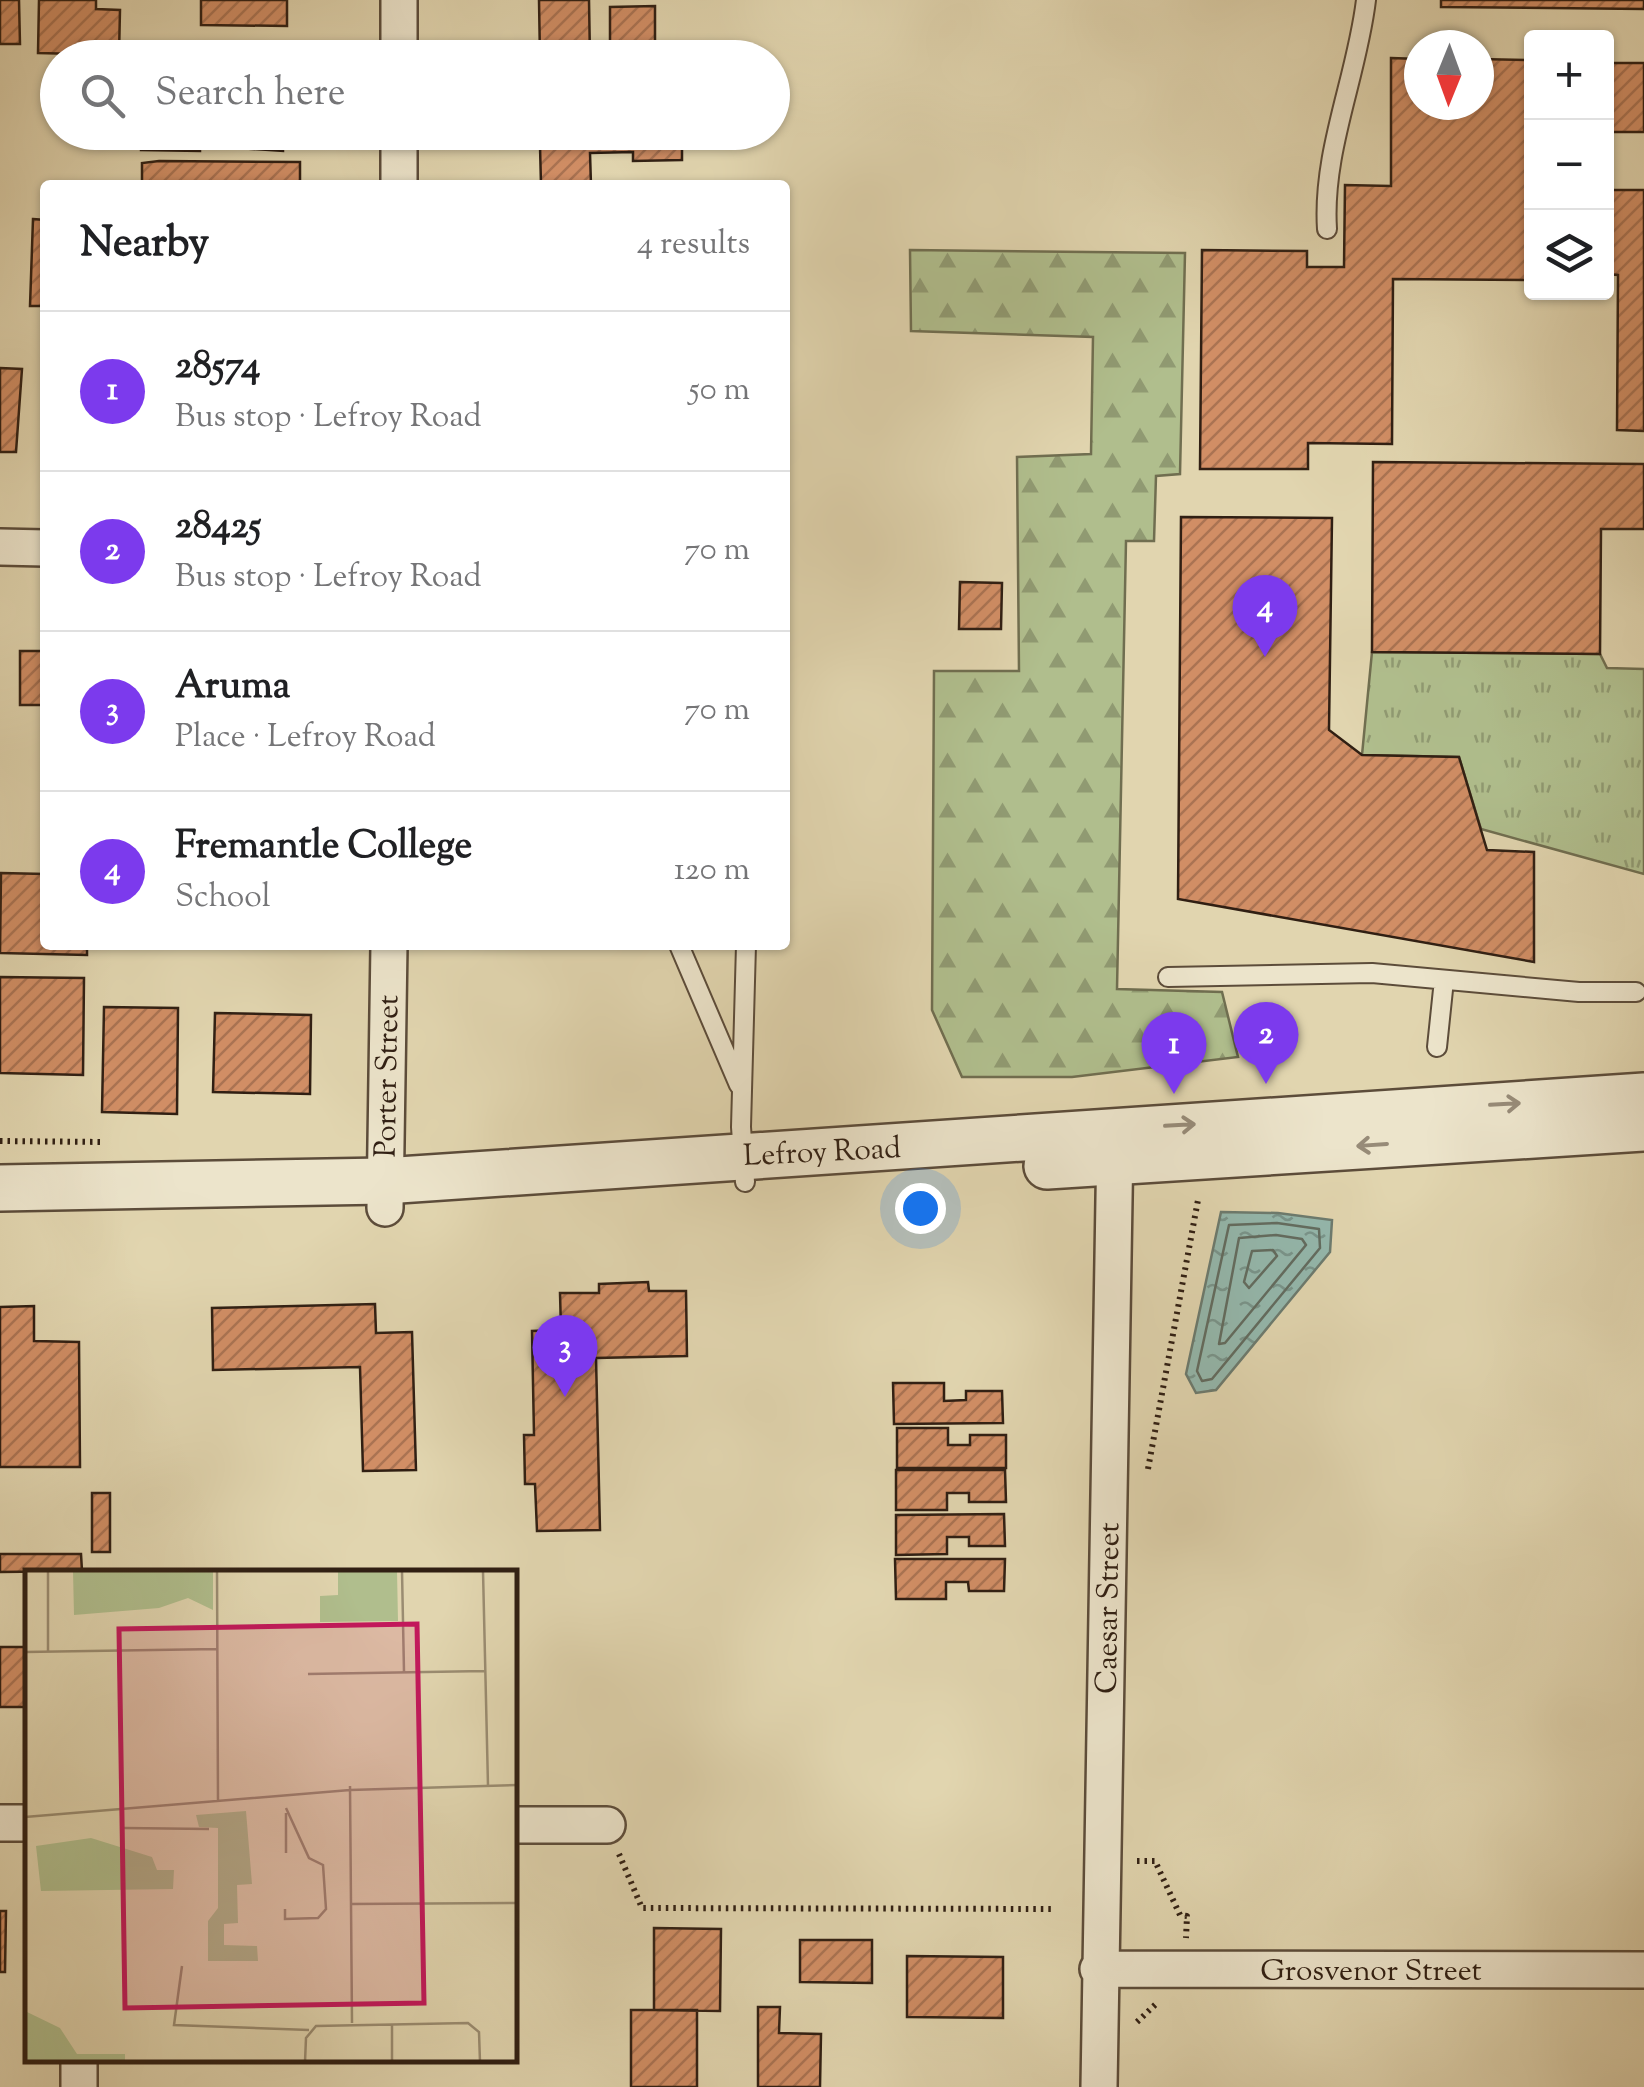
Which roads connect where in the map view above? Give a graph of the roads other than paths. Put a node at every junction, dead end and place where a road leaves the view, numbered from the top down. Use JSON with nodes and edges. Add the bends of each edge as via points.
{"nodes":[{"id":1,"x":399,"y":0,"type":"edge"},
{"id":2,"x":1366,"y":0,"type":"edge"},
{"id":3,"x":399,"y":40,"type":"edge"},
{"id":4,"x":399,"y":150,"type":"edge"},
{"id":5,"x":399,"y":180,"type":"edge"},
{"id":6,"x":1327,"y":228,"type":"dead end"},
{"id":7,"x":0,"y":547,"type":"edge"},
{"id":8,"x":40,"y":548,"type":"edge"},
{"id":9,"x":389,"y":950,"type":"edge"},
{"id":10,"x":681,"y":950,"type":"edge"},
{"id":11,"x":746,"y":950,"type":"edge"},
{"id":12,"x":1168,"y":978,"type":"dead end"},
{"id":13,"x":1444,"y":980,"type":"junction"},
{"id":14,"x":1636,"y":992,"type":"dead end"},
{"id":15,"x":1438,"y":1046,"type":"dead end"},
{"id":16,"x":741,"y":1090,"type":"junction"},
{"id":17,"x":1644,"y":1096,"type":"edge"},
{"id":18,"x":1644,"y":1128,"type":"edge"},
{"id":19,"x":1116,"y":1145,"type":"junction"},
{"id":20,"x":744,"y":1168,"type":"junction"},
{"id":21,"x":0,"y":1188,"type":"edge"},
{"id":22,"x":385,"y":1194,"type":"junction"},
{"id":23,"x":0,"y":1210,"type":"edge"},
{"id":24,"x":518,"y":1825,"type":"edge"},
{"id":25,"x":607,"y":1825,"type":"road end"},
{"id":26,"x":1098,"y":1969,"type":"junction"},
{"id":27,"x":1644,"y":1970,"type":"edge"},
{"id":28,"x":79,"y":2062,"type":"edge"},
{"id":29,"x":78,"y":2087,"type":"edge"},
{"id":30,"x":1098,"y":2087,"type":"edge"}],
"edges":[{"from":1,"to":3,"type":"street"},
{"from":2,"to":6,"type":"lane","via":[[1324,186]]},
{"from":4,"to":5,"type":"street"},
{"from":7,"to":8,"type":"street"},
{"from":9,"to":22,"type":"street","name":"Porter Street"},
{"from":10,"to":16,"type":"lane"},
{"from":11,"to":16,"type":"lane"},
{"from":12,"to":13,"type":"lane","via":[[1340,973]]},
{"from":13,"to":14,"type":"lane"},
{"from":13,"to":15,"type":"lane"},
{"from":16,"to":20,"type":"lane"},
{"from":19,"to":17,"type":"street","name":"Lefroy Road","one_way":true},
{"from":18,"to":19,"type":"street","name":"Lefroy Road","one_way":true},
{"from":19,"to":20,"type":"street","name":"Lefroy Road"},
{"from":19,"to":26,"type":"street","name":"Caesar Street"},
{"from":20,"to":22,"type":"street","name":"Lefroy Road"},
{"from":21,"to":22,"type":"street","name":"Lefroy Road"},
{"from":22,"to":23,"type":"street","name":"Lefroy Road"},
{"from":24,"to":25,"type":"street"},
{"from":26,"to":27,"type":"street","name":"Grosvenor Street"},
{"from":26,"to":30,"type":"street","name":"Caesar Street"},
{"from":28,"to":29,"type":"street"}]}
